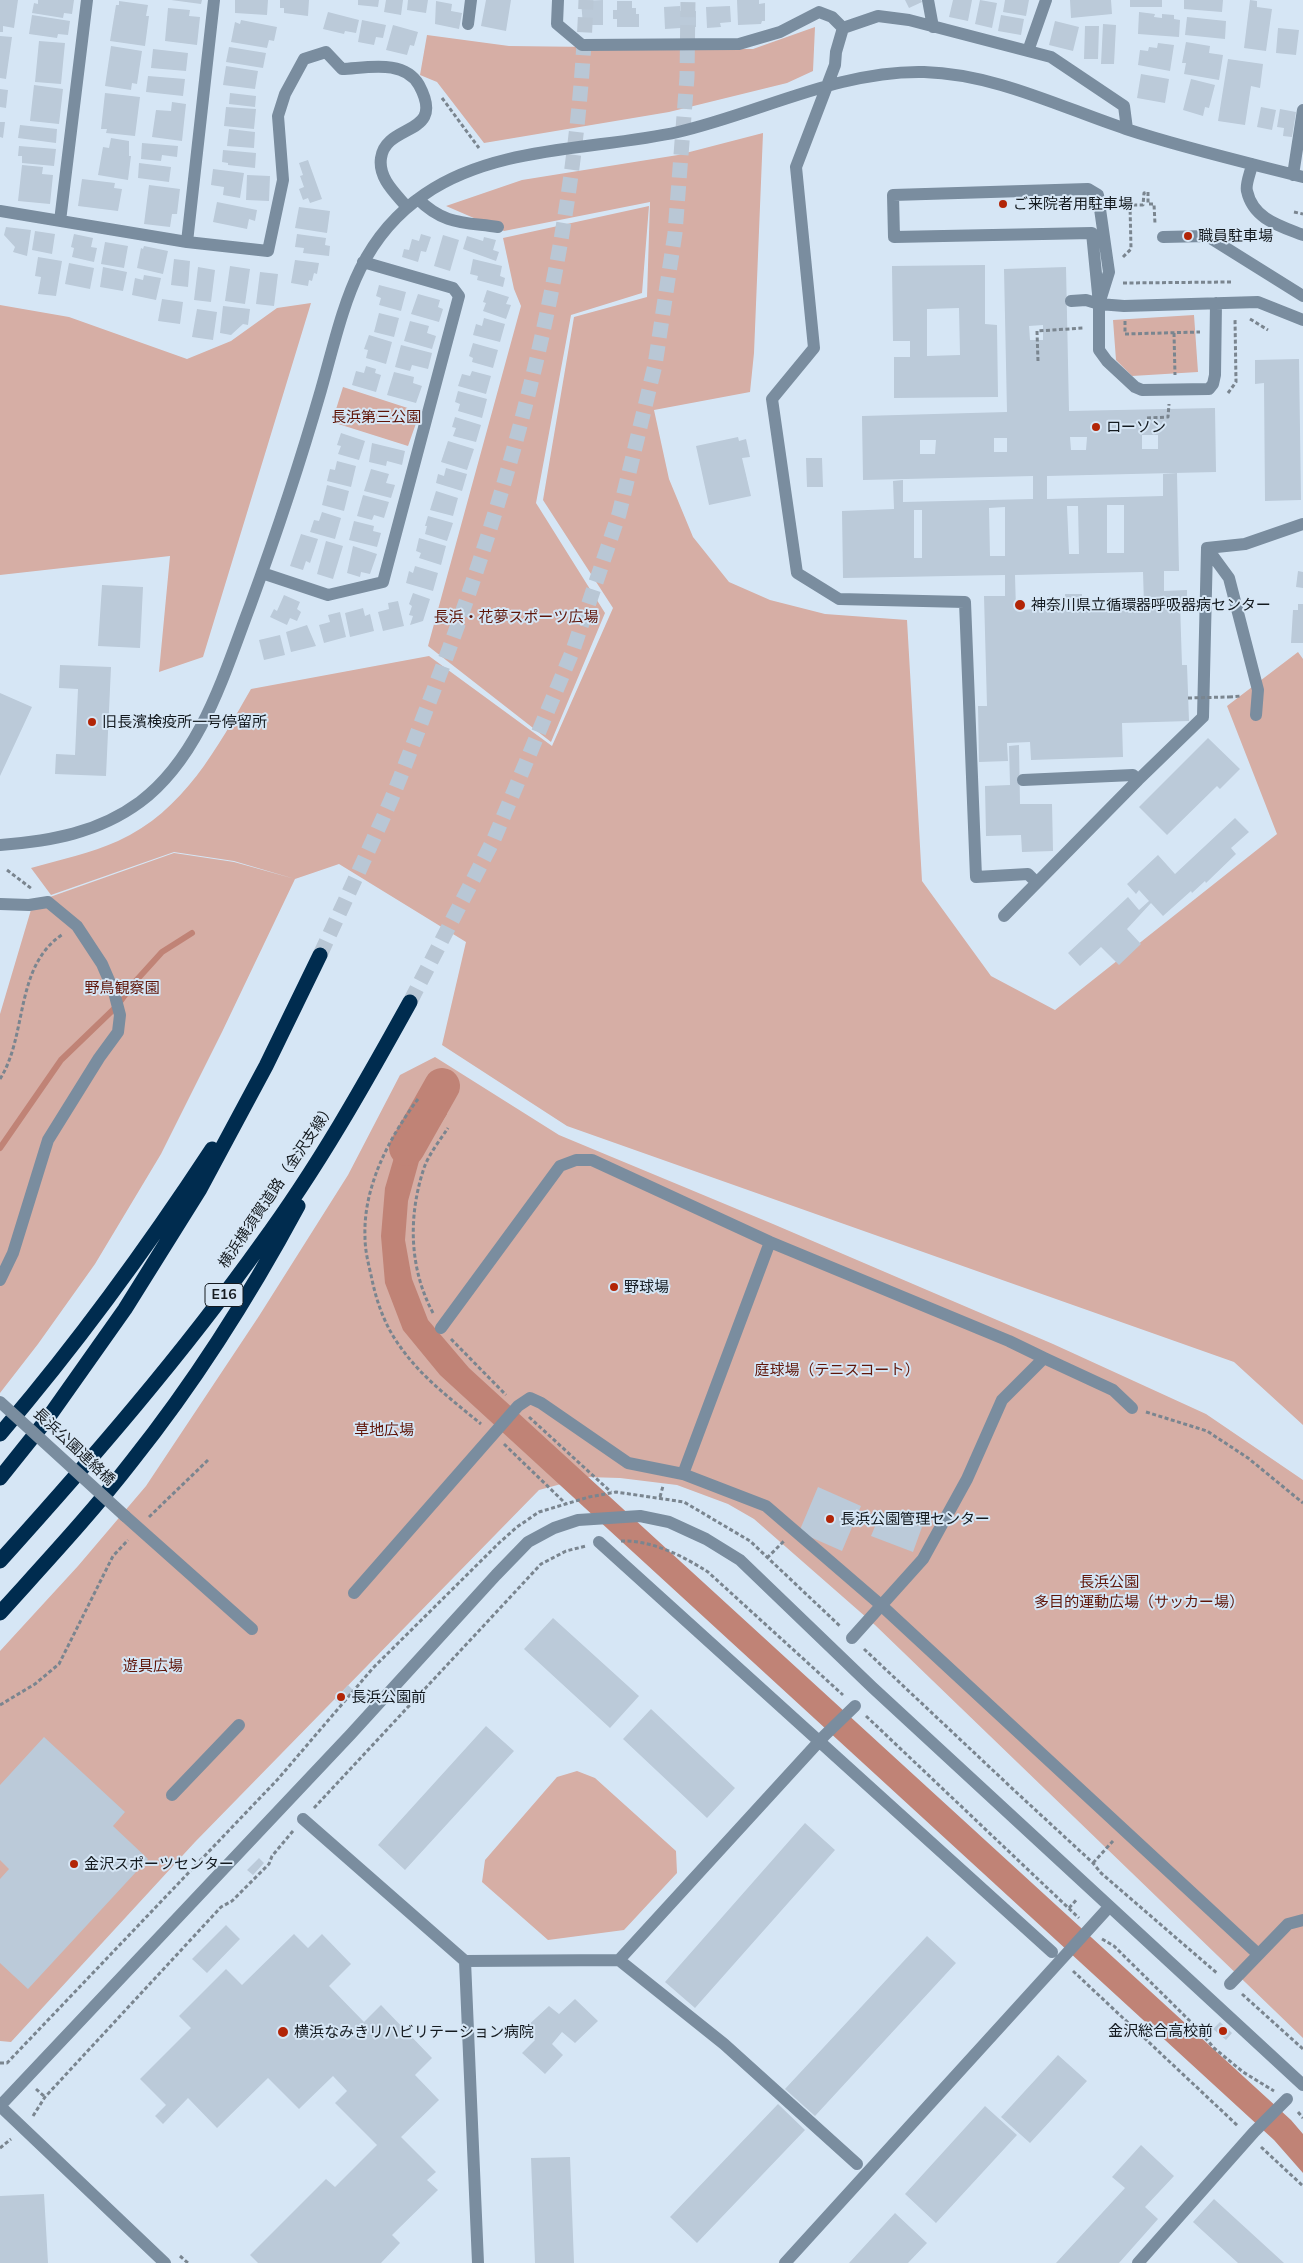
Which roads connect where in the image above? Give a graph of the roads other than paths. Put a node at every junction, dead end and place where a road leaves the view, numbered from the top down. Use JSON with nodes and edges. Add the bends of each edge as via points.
{"nodes":[{"id":1,"x":87,"y":0,"type":"edge"},
{"id":2,"x":214,"y":0,"type":"edge"},
{"id":3,"x":471,"y":0,"type":"edge"},
{"id":4,"x":558,"y":0,"type":"edge"},
{"id":5,"x":928,"y":0,"type":"edge"},
{"id":6,"x":1046,"y":0,"type":"edge"},
{"id":7,"x":468,"y":24,"type":"dead end"},
{"id":8,"x":933,"y":27,"type":"junction"},
{"id":9,"x":843,"y":28,"type":"junction"},
{"id":10,"x":1028,"y":51,"type":"junction"},
{"id":11,"x":827,"y":86,"type":"junction"},
{"id":12,"x":1303,"y":110,"type":"edge"},
{"id":13,"x":1127,"y":129,"type":"junction"},
{"id":14,"x":1252,"y":164,"type":"junction"},
{"id":15,"x":1298,"y":176,"type":"edge"},
{"id":16,"x":418,"y":199,"type":"junction"},
{"id":17,"x":407,"y":207,"type":"junction"},
{"id":18,"x":0,"y":211,"type":"edge"},
{"id":19,"x":60,"y":221,"type":"junction"},
{"id":20,"x":498,"y":227,"type":"dead end"},
{"id":21,"x":1098,"y":232,"type":"junction"},
{"id":22,"x":1303,"y":235,"type":"edge"},
{"id":23,"x":1163,"y":237,"type":"dead end"},
{"id":24,"x":186,"y":242,"type":"junction"},
{"id":25,"x":362,"y":262,"type":"junction"},
{"id":26,"x":1303,"y":296,"type":"edge"},
{"id":27,"x":1071,"y":301,"type":"dead end"},
{"id":28,"x":1216,"y":302,"type":"junction"},
{"id":29,"x":1099,"y":304,"type":"junction"},
{"id":30,"x":1303,"y":320,"type":"edge"},
{"id":31,"x":1303,"y":524,"type":"edge"},
{"id":32,"x":1207,"y":548,"type":"junction"},
{"id":33,"x":262,"y":573,"type":"junction"},
{"id":34,"x":1256,"y":715,"type":"dead end"},
{"id":35,"x":1023,"y":780,"type":"dead end"},
{"id":36,"x":1138,"y":780,"type":"junction"},
{"id":37,"x":0,"y":845,"type":"edge"},
{"id":38,"x":1036,"y":882,"type":"junction"},
{"id":39,"x":0,"y":904,"type":"edge"},
{"id":40,"x":1004,"y":916,"type":"dead end"},
{"id":41,"x":320,"y":954,"type":"tunnel mouth"},
{"id":42,"x":410,"y":1002,"type":"tunnel mouth"},
{"id":43,"x":266,"y":1066,"type":"junction"},
{"id":44,"x":349,"y":1113,"type":"junction"},
{"id":45,"x":770,"y":1242,"type":"junction"},
{"id":46,"x":0,"y":1280,"type":"edge"},
{"id":47,"x":441,"y":1328,"type":"road end"},
{"id":48,"x":1044,"y":1358,"type":"junction"},
{"id":49,"x":0,"y":1402,"type":"edge"},
{"id":50,"x":1132,"y":1408,"type":"road end"},
{"id":51,"x":0,"y":1434,"type":"edge"},
{"id":52,"x":683,"y":1474,"type":"junction"},
{"id":53,"x":0,"y":1478,"type":"edge"},
{"id":54,"x":599,"y":1542,"type":"road end"},
{"id":55,"x":0,"y":1561,"type":"edge"},
{"id":56,"x":354,"y":1593,"type":"dead end"},
{"id":57,"x":882,"y":1606,"type":"junction"},
{"id":58,"x":0,"y":1613,"type":"edge"},
{"id":59,"x":252,"y":1629,"type":"dead end"},
{"id":60,"x":852,"y":1638,"type":"road end"},
{"id":61,"x":855,"y":1706,"type":"road end"},
{"id":62,"x":240,"y":1725,"type":"dead end"},
{"id":63,"x":822,"y":1738,"type":"junction"},
{"id":64,"x":172,"y":1795,"type":"dead end"},
{"id":65,"x":303,"y":1818,"type":"road end"},
{"id":66,"x":1109,"y":1907,"type":"junction"},
{"id":67,"x":1303,"y":1920,"type":"edge"},
{"id":68,"x":1258,"y":1954,"type":"junction"},
{"id":69,"x":1060,"y":1956,"type":"junction"},
{"id":70,"x":619,"y":1960,"type":"junction"},
{"id":71,"x":465,"y":1961,"type":"junction"},
{"id":72,"x":1230,"y":1984,"type":"road end"},
{"id":73,"x":1303,"y":2085,"type":"edge"},
{"id":74,"x":1287,"y":2099,"type":"road end"},
{"id":75,"x":0,"y":2106,"type":"edge"},
{"id":76,"x":857,"y":2164,"type":"dead end"},
{"id":77,"x":166,"y":2263,"type":"edge"},
{"id":78,"x":478,"y":2263,"type":"edge"},
{"id":79,"x":785,"y":2263,"type":"edge"},
{"id":80,"x":1138,"y":2263,"type":"edge"}],
"edges":[{"from":1,"to":19,"type":"street"},
{"from":2,"to":24,"type":"street"},
{"from":3,"to":7,"type":"street"},
{"from":4,"to":9,"type":"street","via":[[557,24],[582,45],[738,44],[780,32],[819,12],[832,17]]},
{"from":5,"to":8,"type":"street"},
{"from":6,"to":10,"type":"street"},
{"from":8,"to":9,"type":"street","via":[[878,16]]},
{"from":8,"to":10,"type":"street"},
{"from":9,"to":11,"type":"street"},
{"from":10,"to":13,"type":"street","via":[[1051,57],[1124,106]]},
{"from":11,"to":13,"type":"street","via":[[886,74],[925,72],[976,79],[1019,90]]},
{"from":11,"to":16,"type":"street","via":[[677,132],[493,164],[429,190]]},
{"from":11,"to":38,"type":"street","via":[[796,167],[814,348],[772,399],[797,573],[839,599],[965,602],[976,877],[1028,874]]},
{"from":12,"to":15,"type":"street"},
{"from":13,"to":14,"type":"street"},
{"from":14,"to":15,"type":"street"},
{"from":14,"to":22,"type":"street","via":[[1246,190],[1254,208],[1267,221]]},
{"from":16,"to":17,"type":"street"},
{"from":16,"to":20,"type":"street","via":[[431,212],[445,219]]},
{"from":17,"to":24,"type":"street","via":[[383,176],[381,157],[391,140],[416,127],[423,118],[427,106],[424,94],[409,72],[395,68],[342,69],[326,52],[304,59],[285,94],[278,116],[283,180],[268,251]]},
{"from":17,"to":25,"type":"street","via":[[375,242]]},
{"from":18,"to":19,"type":"street"},
{"from":19,"to":24,"type":"street"},
{"from":21,"to":21,"type":"street","via":[[894,237],[893,195],[1088,189],[1098,195]]},
{"from":21,"to":29,"type":"street"},
{"from":23,"to":26,"type":"street","via":[[1207,236]]},
{"from":25,"to":33,"type":"street","via":[[347,300],[308,437]]},
{"from":25,"to":33,"type":"street","via":[[453,288],[459,296],[383,582],[328,595]]},
{"from":27,"to":29,"type":"street","via":[[1086,300]]},
{"from":28,"to":29,"type":"street"},
{"from":28,"to":29,"type":"street","via":[[1213,384],[1209,390],[1172,396],[1135,387],[1107,361],[1099,350]]},
{"from":28,"to":30,"type":"street","via":[[1258,302]]},
{"from":31,"to":32,"type":"street","via":[[1244,544]]},
{"from":32,"to":34,"type":"street","via":[[1229,578],[1258,690]]},
{"from":32,"to":36,"type":"street","via":[[1202,717]]},
{"from":33,"to":37,"type":"street","via":[[223,676],[194,739],[182,759],[156,788],[141,801],[94,827],[67,837]]},
{"from":35,"to":36,"type":"street","via":[[1133,775]]},
{"from":36,"to":38,"type":"street"},
{"from":38,"to":40,"type":"street"},
{"from":39,"to":46,"type":"street","via":[[48,902],[77,926],[102,964],[120,1015],[118,1032],[48,1140],[14,1253]]},
{"from":41,"to":43,"type":"highway"},
{"from":42,"to":44,"type":"highway","name":"横浜横須賀道路（金沢支線）","number":"E16"},
{"from":43,"to":51,"type":"highway","via":[[162,1225],[45,1382]]},
{"from":43,"to":53,"type":"highway","via":[[200,1189],[125,1308],[48,1418]]},
{"from":44,"to":55,"type":"highway","name":"横浜横須賀道路（金沢支線）","number":"E16","via":[[263,1243],[174,1360]]},
{"from":44,"to":58,"type":"highway","via":[[244,1301],[189,1384],[132,1461]]},
{"from":45,"to":47,"type":"street","via":[[592,1160],[576,1160],[560,1166]]},
{"from":45,"to":48,"type":"street"},
{"from":45,"to":52,"type":"street"},
{"from":48,"to":50,"type":"street","via":[[1113,1390]]},
{"from":48,"to":57,"type":"street","via":[[1002,1400],[967,1479],[923,1559]]},
{"from":49,"to":59,"type":"street","name":"長浜公園連絡橋","bridge":true,"via":[[137,1529]]},
{"from":52,"to":56,"type":"street","via":[[628,1463],[530,1398],[518,1406]]},
{"from":52,"to":57,"type":"street","via":[[766,1506]]},
{"from":54,"to":63,"type":"street"},
{"from":57,"to":60,"type":"street"},
{"from":57,"to":68,"type":"street"},
{"from":61,"to":63,"type":"street"},
{"from":62,"to":64,"type":"street"},
{"from":63,"to":69,"type":"street"},
{"from":63,"to":70,"type":"street"},
{"from":65,"to":71,"type":"street"},
{"from":66,"to":69,"type":"street"},
{"from":66,"to":73,"type":"street"},
{"from":66,"to":75,"type":"street","via":[[740,1560],[669,1522],[640,1516],[578,1520],[528,1542]]},
{"from":67,"to":68,"type":"street","via":[[1288,1924]]},
{"from":68,"to":72,"type":"street"},
{"from":69,"to":79,"type":"street"},
{"from":70,"to":71,"type":"street"},
{"from":70,"to":76,"type":"street","via":[[724,2044]]},
{"from":71,"to":78,"type":"street"},
{"from":74,"to":80,"type":"street"},
{"from":75,"to":77,"type":"street"}]}
